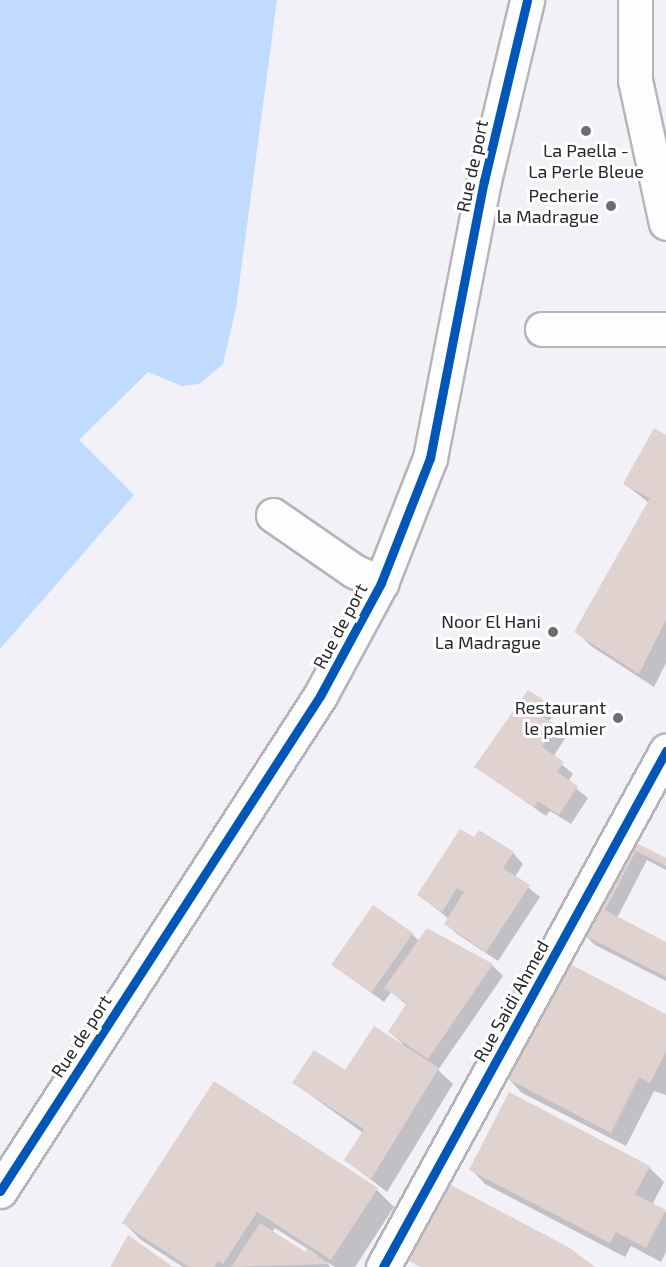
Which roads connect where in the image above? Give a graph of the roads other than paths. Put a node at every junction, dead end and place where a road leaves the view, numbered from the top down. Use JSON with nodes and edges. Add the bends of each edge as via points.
{"nodes":[{"id":1,"x":528,"y":0,"type":"edge"},
{"id":2,"x":635,"y":0,"type":"edge"},
{"id":3,"x":666,"y":223,"type":"edge"},
{"id":4,"x":542,"y":329,"type":"dead end"},
{"id":5,"x":666,"y":329,"type":"edge"},
{"id":6,"x":273,"y":514,"type":"dead end"},
{"id":7,"x":381,"y":583,"type":"junction"},
{"id":8,"x":666,"y":751,"type":"edge"},
{"id":9,"x":0,"y":1191,"type":"edge"},
{"id":10,"x":383,"y":1267,"type":"edge"}],
"edges":[{"from":1,"to":7,"type":"street","name":"Rue de port","via":[[484,181],[430,458]]},
{"from":2,"to":3,"type":"street","via":[[635,80]]},
{"from":4,"to":5,"type":"street"},
{"from":6,"to":7,"type":"street","via":[[354,571]]},
{"from":7,"to":9,"type":"street","name":"Rue de port","via":[[320,696]]},
{"from":8,"to":10,"type":"street","name":"Rue Saidi Ahmed"}]}
